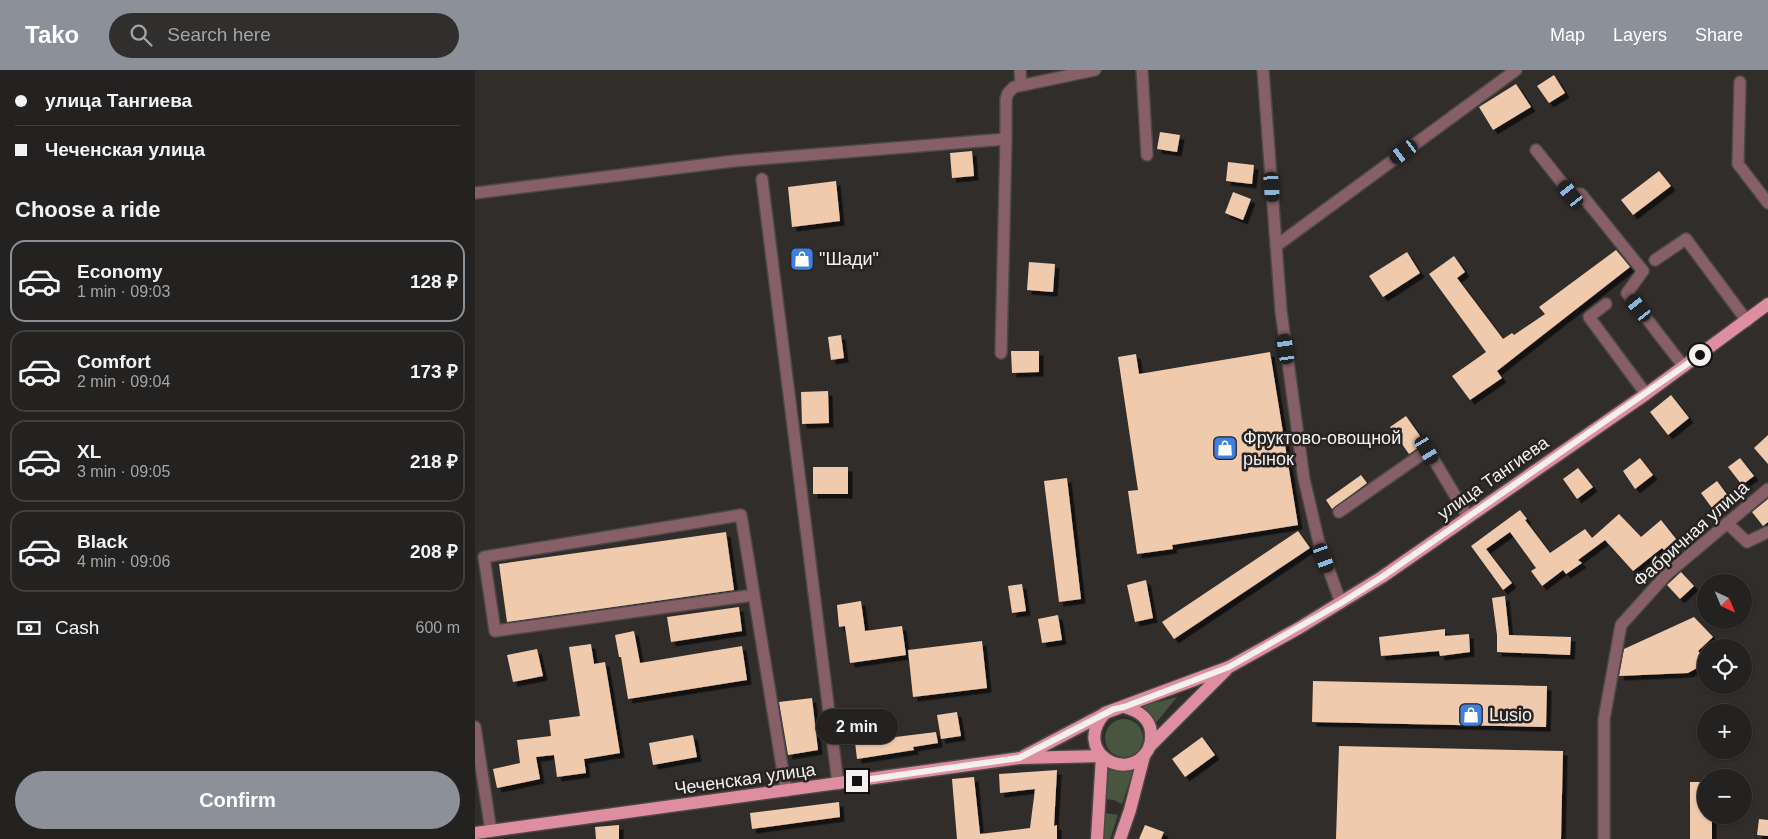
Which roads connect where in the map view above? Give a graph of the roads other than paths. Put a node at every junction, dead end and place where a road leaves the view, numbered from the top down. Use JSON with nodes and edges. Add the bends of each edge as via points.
{"nodes":[{"id":1,"x":1020,"y":70,"type":"edge"},
{"id":2,"x":1095,"y":70,"type":"edge"},
{"id":3,"x":1142,"y":70,"type":"edge"},
{"id":4,"x":1263,"y":70,"type":"edge"},
{"id":5,"x":1516,"y":70,"type":"edge"},
{"id":6,"x":1740,"y":82,"type":"dead end"},
{"id":7,"x":1021,"y":84,"type":"junction"},
{"id":8,"x":1006,"y":140,"type":"junction"},
{"id":9,"x":1535,"y":150,"type":"dead end"},
{"id":10,"x":1147,"y":155,"type":"dead end"},
{"id":11,"x":762,"y":180,"type":"dead end"},
{"id":12,"x":475,"y":193,"type":"edge"},
{"id":13,"x":1768,"y":203,"type":"edge"},
{"id":14,"x":1276,"y":246,"type":"junction"},
{"id":15,"x":1655,"y":260,"type":"dead end"},
{"id":16,"x":1607,"y":304,"type":"dead end"},
{"id":17,"x":1768,"y":304,"type":"edge"},
{"id":18,"x":1747,"y":321,"type":"junction"},
{"id":19,"x":1001,"y":353,"type":"dead end"},
{"id":20,"x":1684,"y":367,"type":"junction"},
{"id":21,"x":1646,"y":394,"type":"junction"},
{"id":22,"x":1768,"y":489,"type":"edge"},
{"id":23,"x":1339,"y":512,"type":"dead end"},
{"id":24,"x":1468,"y":517,"type":"junction"},
{"id":25,"x":1727,"y":523,"type":"junction"},
{"id":26,"x":1768,"y":532,"type":"edge"},
{"id":27,"x":754,"y":595,"type":"junction"},
{"id":28,"x":1341,"y":603,"type":"junction"},
{"id":29,"x":1229,"y":667,"type":"junction"},
{"id":30,"x":1124,"y":707,"type":"junction"},
{"id":31,"x":1105,"y":713,"type":"junction"},
{"id":32,"x":475,"y":727,"type":"edge"},
{"id":33,"x":1147,"y":751,"type":"junction"},
{"id":34,"x":1101,"y":756,"type":"junction"},
{"id":35,"x":1019,"y":758,"type":"junction"},
{"id":36,"x":838,"y":784,"type":"junction"},
{"id":37,"x":786,"y":791,"type":"junction"},
{"id":38,"x":491,"y":831,"type":"junction"},
{"id":39,"x":475,"y":833,"type":"edge"},
{"id":40,"x":1097,"y":839,"type":"edge"},
{"id":41,"x":1120,"y":839,"type":"edge"},
{"id":42,"x":1604,"y":839,"type":"edge"}],
"edges":[{"from":1,"to":7,"type":"street"},
{"from":2,"to":7,"type":"street"},
{"from":3,"to":10,"type":"street"},
{"from":4,"to":14,"type":"street"},
{"from":5,"to":14,"type":"street"},
{"from":6,"to":13,"type":"street","via":[[1739,164]]},
{"from":7,"to":8,"type":"street","via":[[1014,87],[1006,99]]},
{"from":8,"to":12,"type":"street","via":[[734,161]]},
{"from":8,"to":19,"type":"street"},
{"from":9,"to":20,"type":"street","via":[[1571,194],[1581,194],[1643,270],[1627,293]]},
{"from":11,"to":36,"type":"street"},
{"from":14,"to":28,"type":"street","via":[[1281,311],[1303,479],[1319,543]]},
{"from":15,"to":18,"type":"street","via":[[1686,238]]},
{"from":16,"to":21,"type":"street","via":[[1589,317]]},
{"from":17,"to":18,"type":"main road","name":"улица Тангиева"},
{"from":18,"to":20,"type":"main road","name":"улица Тангиева"},
{"from":20,"to":21,"type":"main road","name":"улица Тангиева"},
{"from":21,"to":24,"type":"main road","name":"улица Тангиева"},
{"from":22,"to":25,"type":"street","name":"Фабричная улица"},
{"from":23,"to":24,"type":"street","via":[[1427,450]]},
{"from":24,"to":28,"type":"main road","name":"улица Тангиева"},
{"from":25,"to":26,"type":"street","via":[[1747,542]]},
{"from":25,"to":42,"type":"street","name":"Фабричная улица","via":[[1667,574],[1621,624],[1604,719]]},
{"from":27,"to":27,"type":"street","via":[[741,515],[484,557],[495,631]]},
{"from":27,"to":37,"type":"street"},
{"from":28,"to":29,"type":"main road","name":"улица Тангиева"},
{"from":29,"to":30,"type":"main road"},
{"from":29,"to":33,"type":"main road"},
{"from":30,"to":31,"type":"main road"},
{"from":30,"to":33,"type":"main road","via":[[1141,713],[1147,720],[1151,737]]},
{"from":31,"to":34,"type":"main road","via":[[1095,729],[1094,739]]},
{"from":31,"to":35,"type":"main road","name":"Чеченская улица"},
{"from":32,"to":38,"type":"street"},
{"from":33,"to":34,"type":"main road","via":[[1130,764],[1123,765]]},
{"from":33,"to":41,"type":"main road"},
{"from":34,"to":35,"type":"main road","name":"Чеченская улица"},
{"from":34,"to":40,"type":"main road"},
{"from":35,"to":36,"type":"main road","name":"Чеченская улица"},
{"from":36,"to":37,"type":"main road","name":"Чеченская улица"},
{"from":37,"to":38,"type":"main road","name":"Чеченская улица"},
{"from":38,"to":39,"type":"main road","name":"Чеченская улица"}]}
